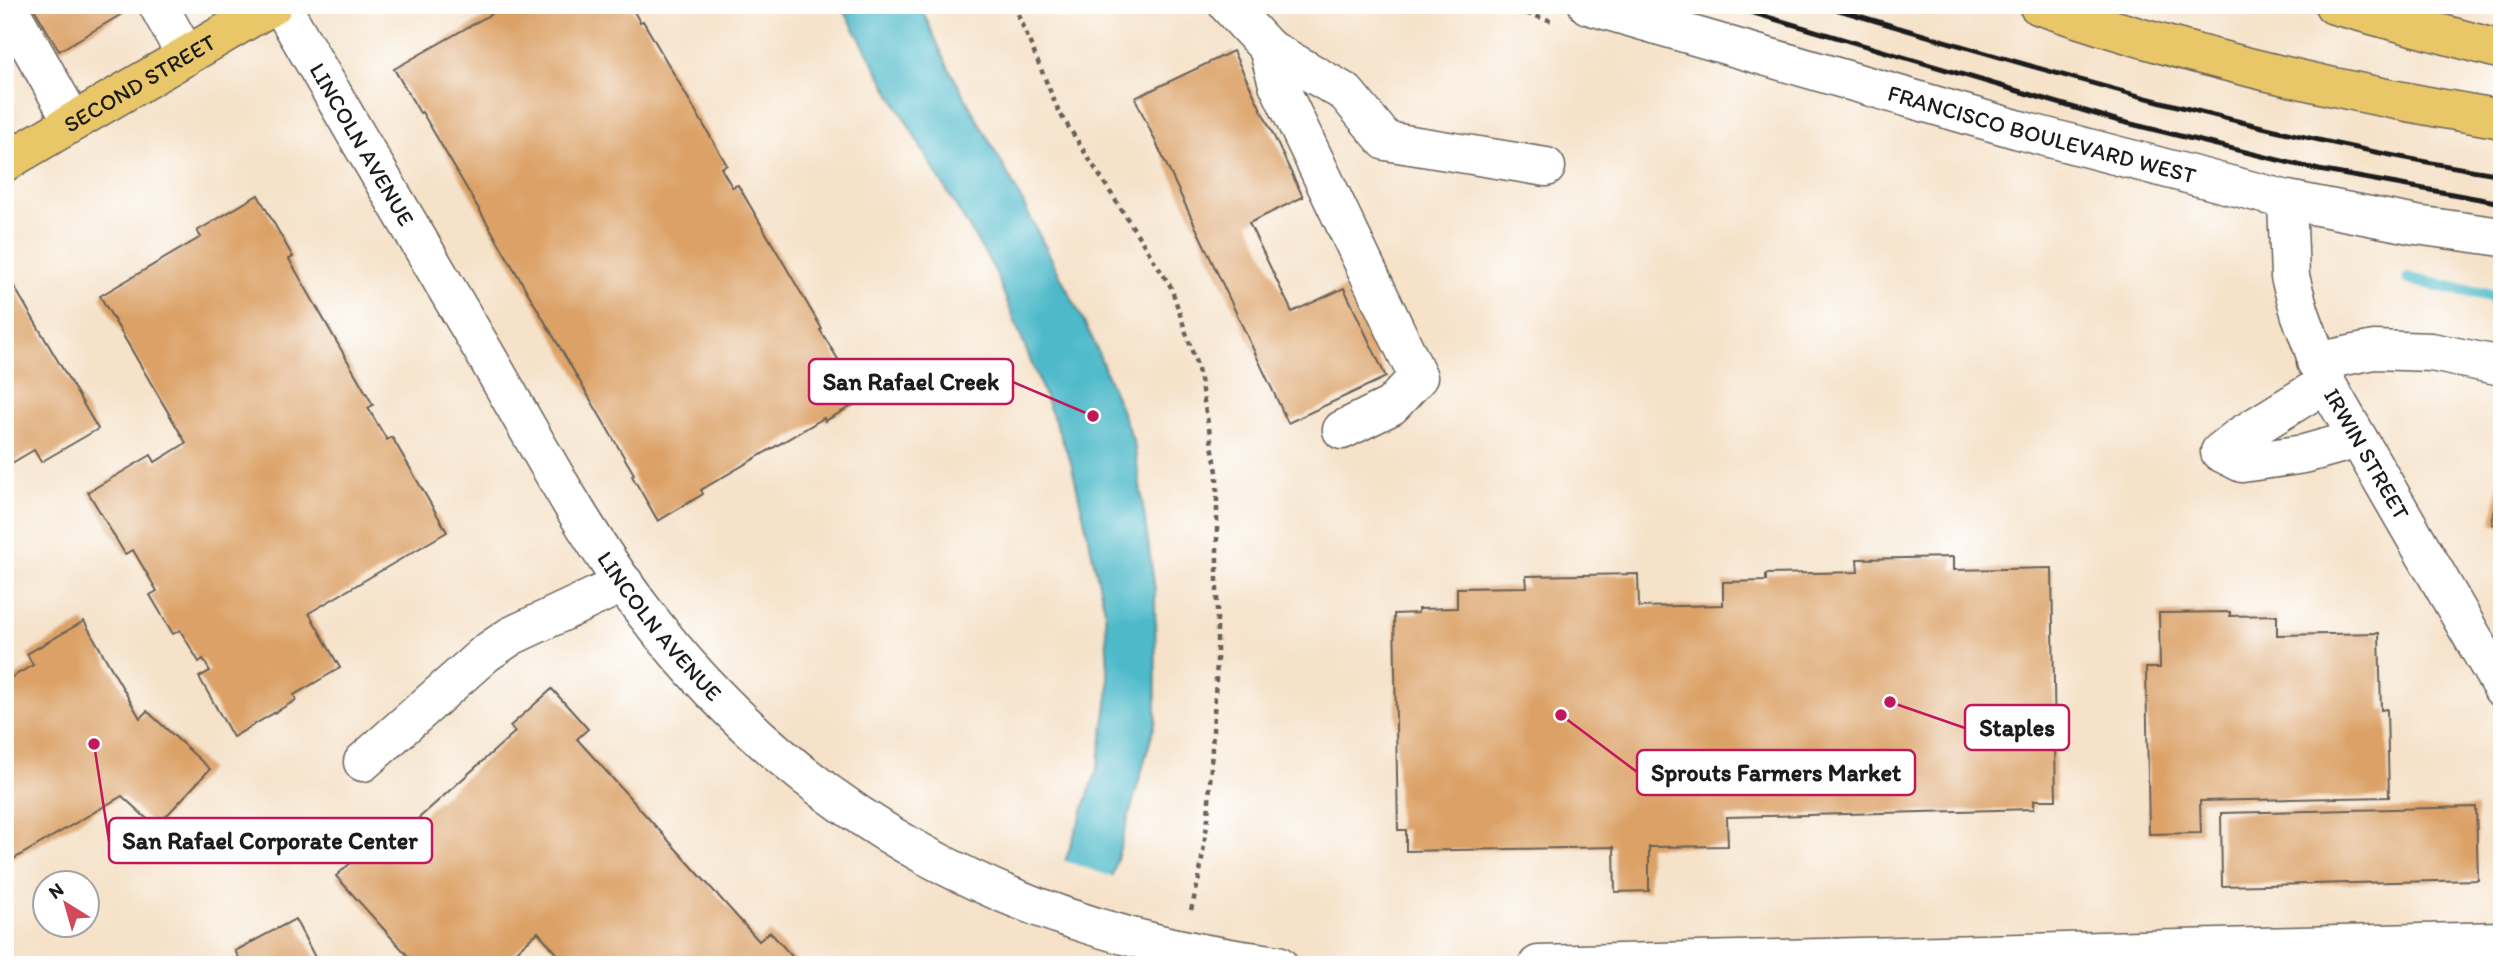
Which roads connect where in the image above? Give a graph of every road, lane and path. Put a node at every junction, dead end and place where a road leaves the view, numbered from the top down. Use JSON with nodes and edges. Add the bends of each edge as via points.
{"nodes":[{"id":1,"x":7,"y":5,"type":"edge"},
{"id":2,"x":158,"y":5,"type":"edge"},
{"id":3,"x":273,"y":5,"type":"edge"},
{"id":4,"x":281,"y":5,"type":"edge"},
{"id":5,"x":1014,"y":5,"type":"edge"},
{"id":6,"x":1228,"y":5,"type":"edge"},
{"id":7,"x":1588,"y":5,"type":"edge"},
{"id":8,"x":2038,"y":5,"type":"edge"},
{"id":9,"x":2334,"y":5,"type":"edge"},
{"id":10,"x":1268,"y":48,"type":"junction"},
{"id":11,"x":2502,"y":50,"type":"edge"},
{"id":12,"x":186,"y":56,"type":"junction"},
{"id":13,"x":2502,"y":118,"type":"edge"},
{"id":14,"x":73,"y":122,"type":"junction"},
{"id":15,"x":5,"y":162,"type":"edge"},
{"id":16,"x":1546,"y":167,"type":"dead end"},
{"id":17,"x":2287,"y":200,"type":"junction"},
{"id":18,"x":2502,"y":237,"type":"edge"},
{"id":19,"x":2502,"y":366,"type":"edge"},
{"id":20,"x":2321,"y":372,"type":"junction"},
{"id":21,"x":1342,"y":430,"type":"dead end"},
{"id":22,"x":2358,"y":439,"type":"junction"},
{"id":23,"x":624,"y":583,"type":"junction"},
{"id":24,"x":2484,"y":630,"type":"edge"},
{"id":25,"x":2502,"y":688,"type":"edge"},
{"id":26,"x":363,"y":762,"type":"dead end"},
{"id":27,"x":2502,"y":941,"type":"edge"},
{"id":28,"x":1168,"y":947,"type":"junction"},
{"id":29,"x":2161,"y":957,"type":"edge"},
{"id":30,"x":1584,"y":964,"type":"edge"},
{"id":31,"x":1278,"y":965,"type":"edge"},
{"id":32,"x":1538,"y":965,"type":"edge"}],
"edges":[{"from":1,"to":14,"type":"street"},
{"from":2,"to":12,"type":"street"},
{"from":3,"to":12,"type":"main road","name":"SECOND STREET"},
{"from":4,"to":23,"type":"street","name":"LINCOLN AVENUE","via":[[576,510]]},
{"from":5,"to":28,"type":"path","via":[[1059,112],[1171,287],[1198,369],[1217,472],[1217,661],[1208,818],[1191,911]]},
{"from":6,"to":10,"type":"street"},
{"from":7,"to":17,"type":"street","name":"FRANCISCO BOULEVARD WEST","via":[[2023,131]]},
{"from":8,"to":13,"type":"main road","via":[[2146,40],[2308,82]]},
{"from":9,"to":11,"type":"main road"},
{"from":10,"to":16,"type":"street","via":[[1346,93],[1386,141]]},
{"from":10,"to":21,"type":"street","via":[[1278,84],[1418,377],[1391,407]]},
{"from":12,"to":14,"type":"main road","name":"SECOND STREET"},
{"from":14,"to":15,"type":"main road","name":"SECOND STREET"},
{"from":17,"to":18,"type":"street","name":"FRANCISCO BOULEVARD WEST"},
{"from":17,"to":20,"type":"street","name":"IRWIN STREET","via":[[2290,277]]},
{"from":19,"to":20,"type":"street","via":[[2431,352],[2374,350]]},
{"from":20,"to":22,"type":"street","name":"IRWIN STREET"},
{"from":20,"to":22,"type":"street","via":[[2220,452],[2242,463],[2304,454]]},
{"from":22,"to":24,"type":"street","name":"IRWIN STREET"},
{"from":23,"to":26,"type":"street","via":[[511,636],[486,653]]},
{"from":23,"to":28,"type":"street","name":"LINCOLN AVENUE","via":[[695,674],[727,707],[788,762],[856,813],[1011,898]]},
{"from":24,"to":25,"type":"street","name":"IRWIN STREET"},
{"from":27,"to":29,"type":"street"},
{"from":28,"to":31,"type":"street","name":"LINCOLN AVENUE"},
{"from":29,"to":30,"type":"street"},
{"from":30,"to":32,"type":"street"}]}
